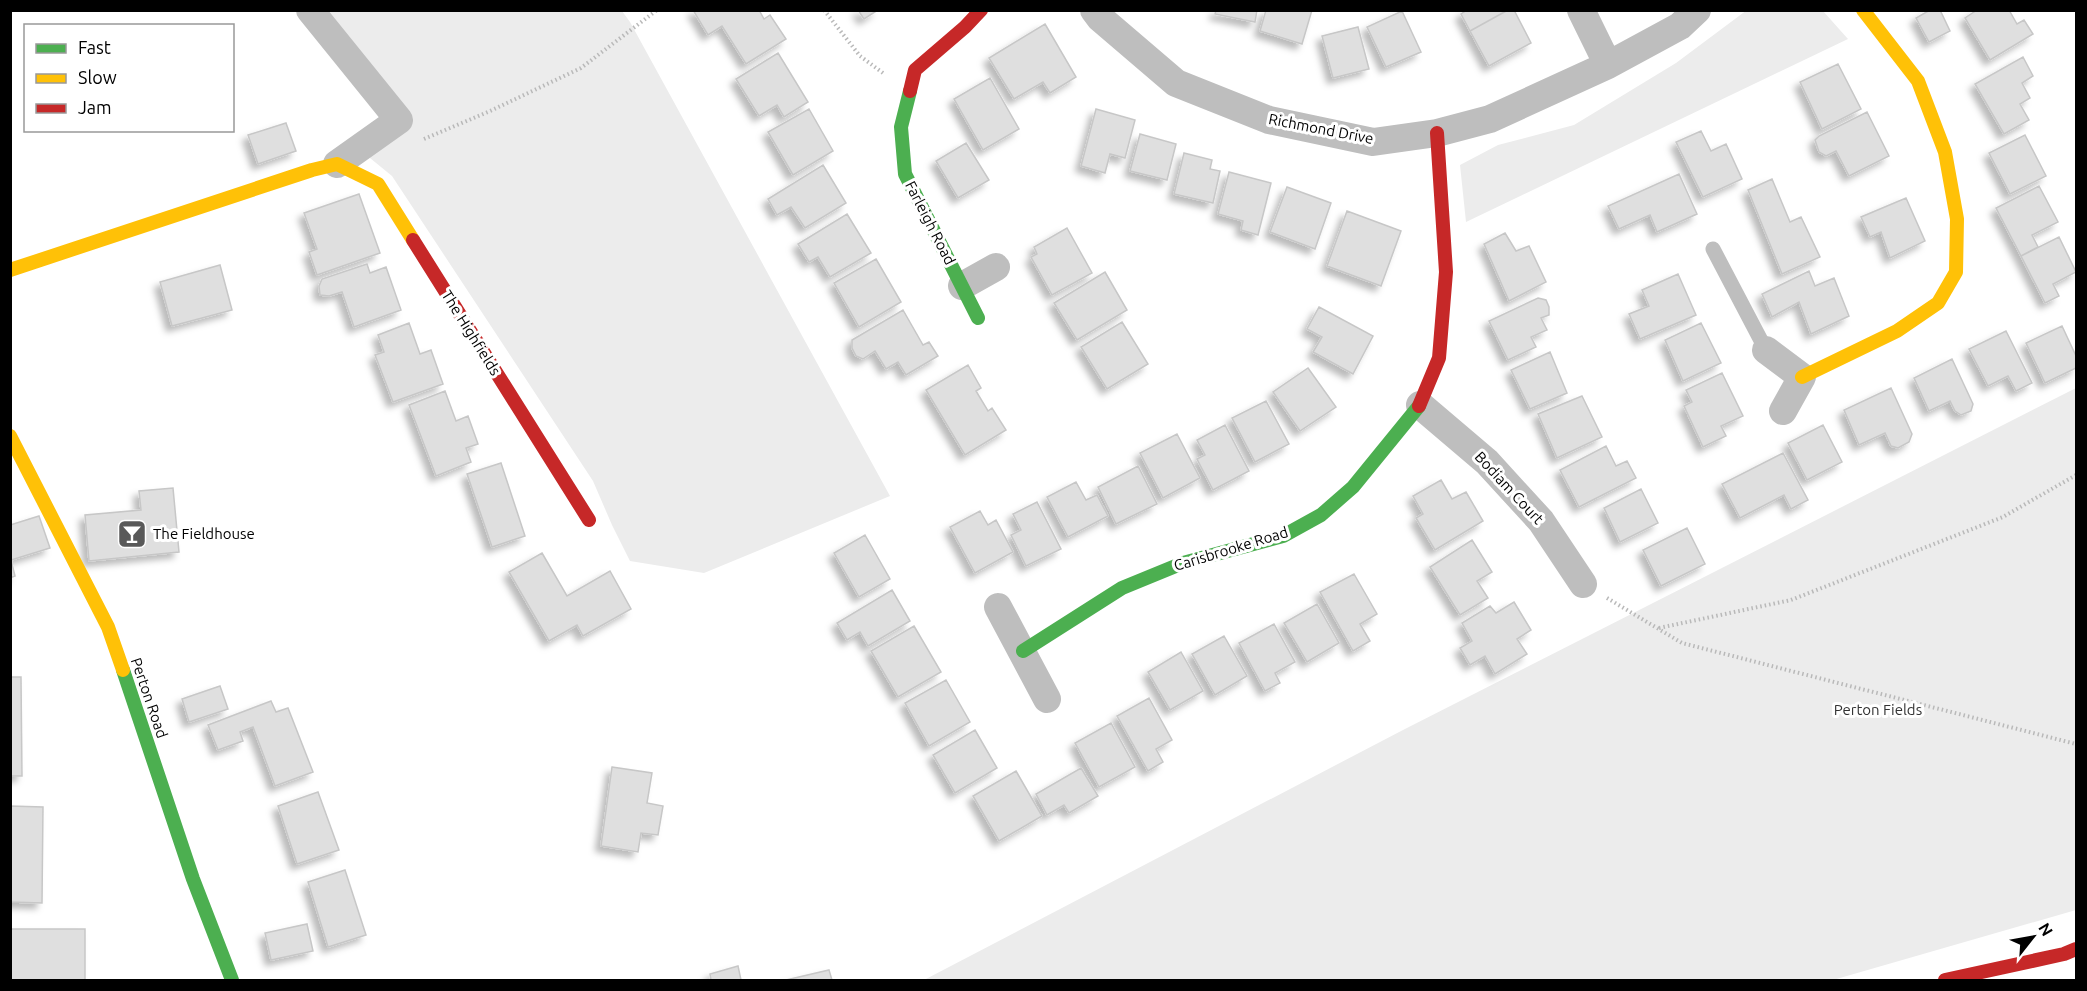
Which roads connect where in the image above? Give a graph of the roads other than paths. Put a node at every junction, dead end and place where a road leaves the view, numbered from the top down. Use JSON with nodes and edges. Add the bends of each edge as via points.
{"nodes":[{"id":1,"x":310,"y":10,"type":"edge"},
{"id":2,"x":981,"y":10,"type":"edge"},
{"id":3,"x":1094,"y":10,"type":"edge"},
{"id":4,"x":1581,"y":10,"type":"edge"},
{"id":5,"x":1697,"y":10,"type":"edge"},
{"id":6,"x":1863,"y":10,"type":"edge"},
{"id":7,"x":1608,"y":65,"type":"junction"},
{"id":8,"x":1437,"y":133,"type":"junction"},
{"id":9,"x":337,"y":164,"type":"junction"},
{"id":10,"x":1713,"y":249,"type":"dead end"},
{"id":11,"x":996,"y":267,"type":"dead end"},
{"id":12,"x":10,"y":270,"type":"edge"},
{"id":13,"x":962,"y":286,"type":"junction"},
{"id":14,"x":978,"y":318,"type":"dead end"},
{"id":15,"x":1766,"y":350,"type":"joint"},
{"id":16,"x":1802,"y":376,"type":"junction"},
{"id":17,"x":1420,"y":405,"type":"junction"},
{"id":18,"x":1783,"y":411,"type":"dead end"},
{"id":19,"x":10,"y":436,"type":"edge"},
{"id":20,"x":589,"y":520,"type":"dead end"},
{"id":21,"x":1583,"y":584,"type":"road end"},
{"id":22,"x":998,"y":608,"type":"dead end"},
{"id":23,"x":1023,"y":651,"type":"junction"},
{"id":24,"x":1047,"y":699,"type":"dead end"},
{"id":25,"x":2076,"y":949,"type":"edge"},
{"id":26,"x":232,"y":981,"type":"edge"},
{"id":27,"x":1945,"y":981,"type":"edge"}],
"edges":[{"from":1,"to":9,"type":"street","via":[[399,120]]},
{"from":2,"to":13,"type":"street","name":"Farleigh Road","via":[[915,70],[901,127],[905,174]]},
{"from":3,"to":8,"type":"street","name":"Richmond Drive","via":[[1176,83],[1269,120],[1373,142]]},
{"from":4,"to":7,"type":"street"},
{"from":5,"to":7,"type":"street","name":"Richmond Drive","via":[[1680,26]]},
{"from":6,"to":16,"type":"street","via":[[1918,81],[1945,152],[1957,219],[1956,272],[1938,303],[1905,326]]},
{"from":7,"to":8,"type":"street","name":"Richmond Drive","via":[[1490,119]]},
{"from":8,"to":17,"type":"street","name":"Carisbrooke Road","via":[[1446,272],[1439,358]]},
{"from":9,"to":12,"type":"street"},
{"from":9,"to":20,"type":"street","name":"The Highfields","via":[[378,184]]},
{"from":10,"to":15,"type":"lane"},
{"from":11,"to":13,"type":"street"},
{"from":13,"to":14,"type":"street","name":"Farleigh Road"},
{"from":15,"to":16,"type":"street"},
{"from":16,"to":18,"type":"street"},
{"from":17,"to":21,"type":"street","name":"Bodiam Court","via":[[1487,462],[1541,521]]},
{"from":17,"to":23,"type":"street","name":"Carisbrooke Road","via":[[1353,487],[1321,515],[1283,536],[1183,563],[1122,588]]},
{"from":19,"to":26,"type":"street","name":"Perton Road","via":[[108,627],[193,879]]},
{"from":22,"to":23,"type":"street"},
{"from":23,"to":24,"type":"street"},
{"from":25,"to":27,"type":"street"}]}
